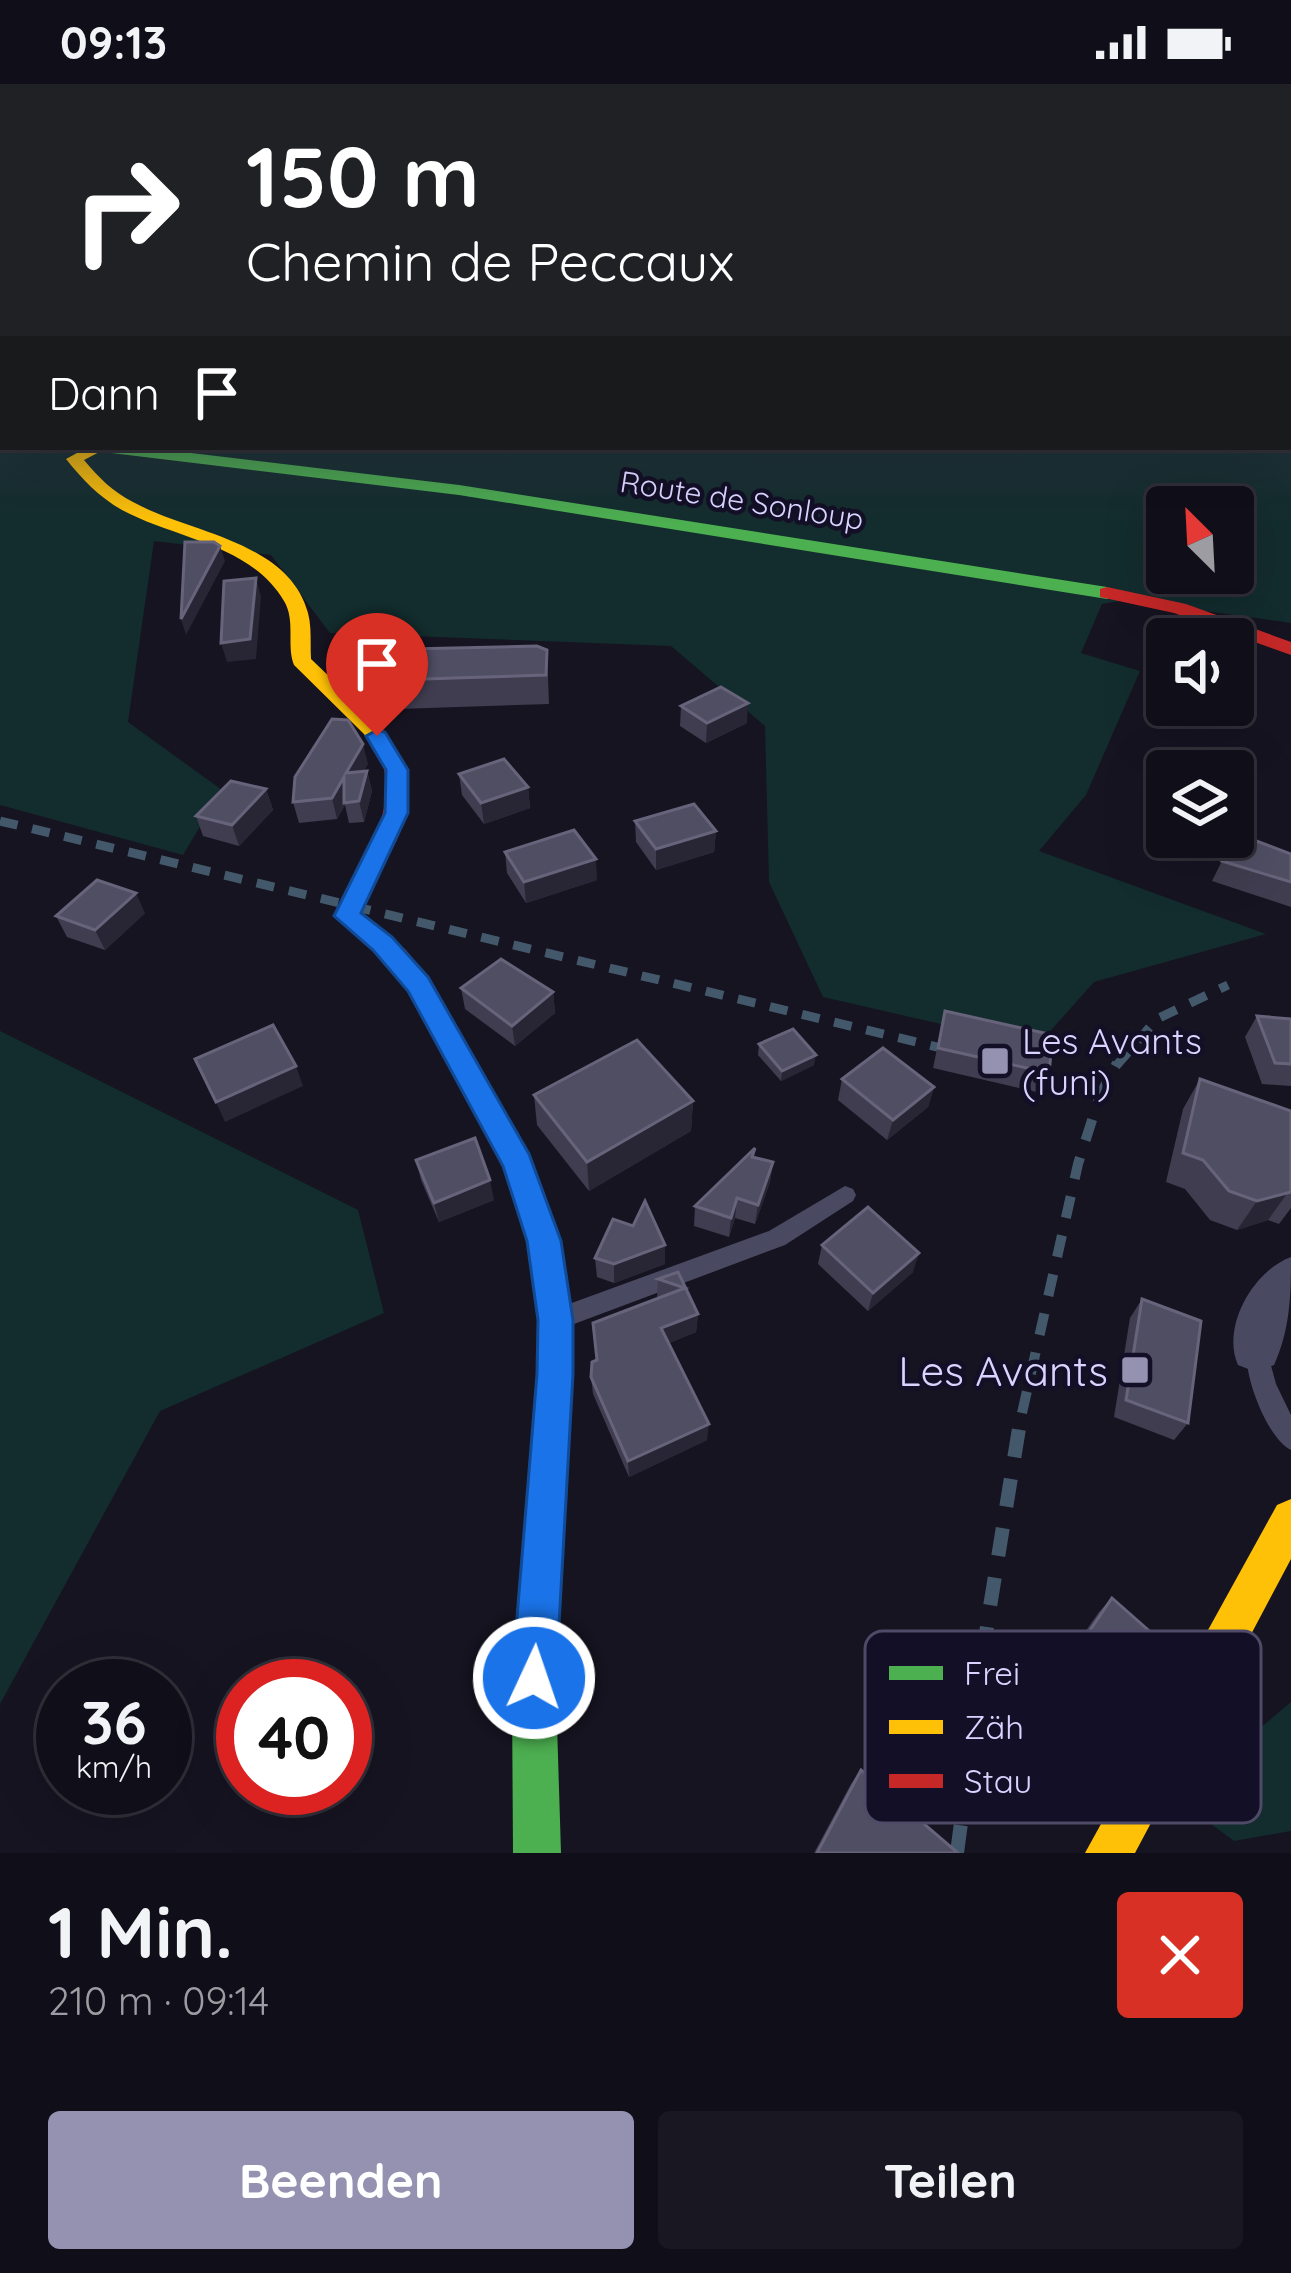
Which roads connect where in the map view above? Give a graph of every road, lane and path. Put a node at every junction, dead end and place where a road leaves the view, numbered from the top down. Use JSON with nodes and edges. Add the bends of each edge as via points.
{"nodes":[{"id":1,"x":95,"y":450,"type":"edge"},
{"id":2,"x":127,"y":450,"type":"edge"},
{"id":3,"x":1291,"y":649,"type":"edge"},
{"id":4,"x":844,"y":1195,"type":"dead end"},
{"id":5,"x":1291,"y":1279,"type":"edge"},
{"id":6,"x":556,"y":1320,"type":"junction"},
{"id":7,"x":1256,"y":1348,"type":"joint"},
{"id":8,"x":1291,"y":1437,"type":"edge"},
{"id":9,"x":1291,"y":1519,"type":"edge"},
{"id":10,"x":1233,"y":1631,"type":"edge"},
{"id":11,"x":537,"y":1853,"type":"edge"}],
"edges":[{"from":1,"to":6,"type":"street","via":[[74,459],[110,502],[247,554],[291,595],[302,661],[362,715],[392,758],[397,813],[347,916],[418,985],[518,1163],[544,1241]]},
{"from":2,"to":3,"type":"street","name":"Route de Sonloup","via":[[459,490],[1028,577],[1179,608]]},
{"from":4,"to":6,"type":"lane","via":[[777,1238]]},
{"from":5,"to":7,"type":"street","via":[[1263,1316]]},
{"from":6,"to":11,"type":"street","via":[[532,1720]]},
{"from":7,"to":8,"type":"lane","via":[[1272,1408]]},
{"from":9,"to":10,"type":"street"}]}
